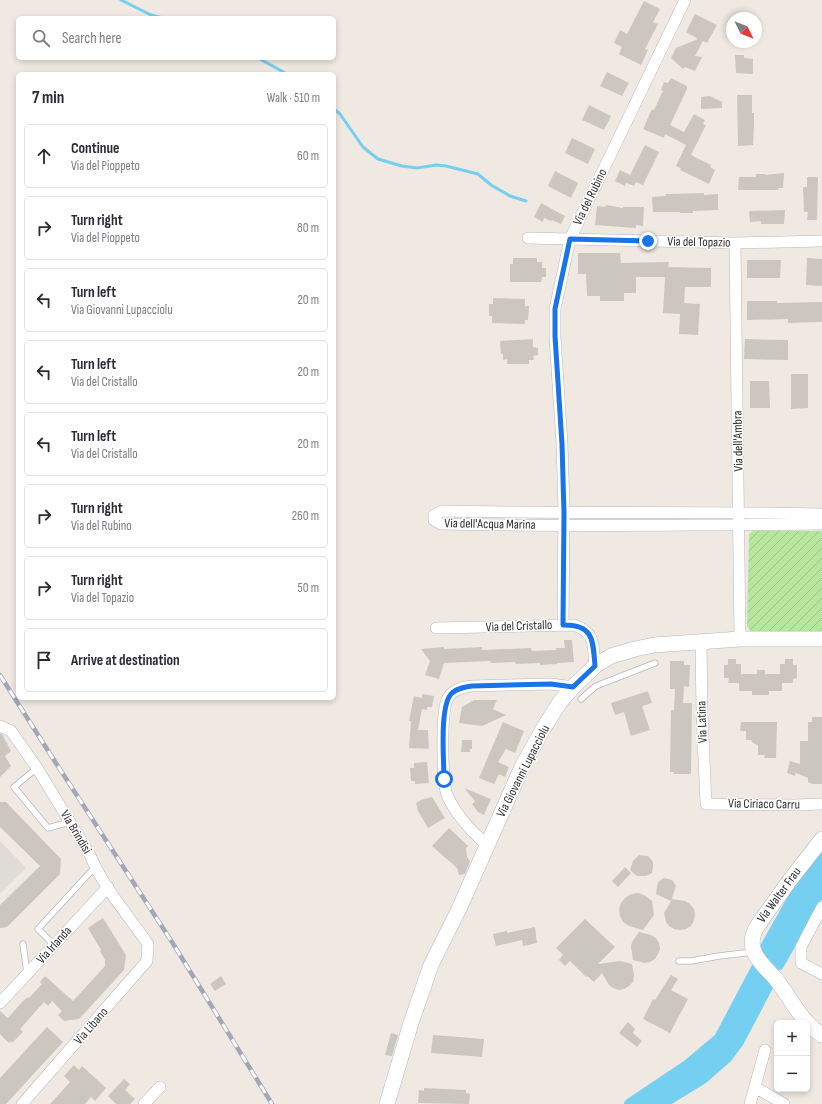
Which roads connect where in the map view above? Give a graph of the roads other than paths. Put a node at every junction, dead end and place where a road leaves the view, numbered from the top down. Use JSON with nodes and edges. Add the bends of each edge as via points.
{"nodes":[{"id":1,"x":685,"y":0,"type":"edge"},
{"id":2,"x":528,"y":238,"type":"dead end"},
{"id":3,"x":570,"y":239,"type":"junction"},
{"id":4,"x":822,"y":241,"type":"edge"},
{"id":5,"x":735,"y":243,"type":"junction"},
{"id":6,"x":739,"y":512,"type":"junction"},
{"id":7,"x":564,"y":513,"type":"junction"},
{"id":8,"x":822,"y":514,"type":"edge"},
{"id":9,"x":822,"y":524,"type":"edge"},
{"id":10,"x":564,"y":525,"type":"junction"},
{"id":11,"x":738,"y":525,"type":"junction"},
{"id":12,"x":563,"y":625,"type":"junction"},
{"id":13,"x":436,"y":628,"type":"dead end"},
{"id":14,"x":740,"y":639,"type":"junction"},
{"id":15,"x":822,"y":639,"type":"edge"},
{"id":16,"x":701,"y":641,"type":"junction"},
{"id":17,"x":655,"y":663,"type":"dead end"},
{"id":18,"x":595,"y":666,"type":"junction"},
{"id":19,"x":577,"y":693,"type":"junction"},
{"id":20,"x":0,"y":726,"type":"edge"},
{"id":21,"x":37,"y":768,"type":"junction"},
{"id":22,"x":706,"y":804,"type":"joint"},
{"id":23,"x":822,"y":804,"type":"edge"},
{"id":24,"x":70,"y":822,"type":"junction"},
{"id":25,"x":822,"y":839,"type":"edge"},
{"id":26,"x":487,"y":845,"type":"junction"},
{"id":27,"x":95,"y":867,"type":"junction"},
{"id":28,"x":108,"y":887,"type":"junction"},
{"id":29,"x":822,"y":907,"type":"edge"},
{"id":30,"x":23,"y":944,"type":"dead end"},
{"id":31,"x":148,"y":944,"type":"joint"},
{"id":32,"x":54,"y":945,"type":"junction"},
{"id":33,"x":755,"y":954,"type":"junction"},
{"id":34,"x":679,"y":961,"type":"dead end"},
{"id":35,"x":822,"y":974,"type":"edge"},
{"id":36,"x":27,"y":975,"type":"junction"},
{"id":37,"x":0,"y":1003,"type":"edge"},
{"id":38,"x":822,"y":1035,"type":"edge"},
{"id":39,"x":764,"y":1050,"type":"dead end"},
{"id":40,"x":160,"y":1087,"type":"dead end"},
{"id":41,"x":754,"y":1087,"type":"junction"},
{"id":42,"x":22,"y":1104,"type":"edge"},
{"id":43,"x":144,"y":1104,"type":"edge"},
{"id":44,"x":387,"y":1104,"type":"edge"},
{"id":45,"x":750,"y":1104,"type":"edge"},
{"id":46,"x":784,"y":1104,"type":"edge"}],
"edges":[{"from":1,"to":3,"type":"street","name":"Via del Rubino"},
{"from":2,"to":3,"type":"street","name":"Via del Topazio"},
{"from":3,"to":5,"type":"street","name":"Via del Topazio"},
{"from":3,"to":7,"type":"street","name":"Via del Rubino","via":[[555,309]]},
{"from":4,"to":5,"type":"street","name":"Via del Topazio","via":[[799,237]]},
{"from":5,"to":6,"type":"street","name":"Via dell'Ambra"},
{"from":6,"to":7,"type":"street","name":"Via dell'Acqua Marina"},
{"from":6,"to":8,"type":"street","name":"Via dell'Acqua Marina"},
{"from":6,"to":11,"type":"street","name":"Via dell'Ambra"},
{"from":7,"to":10,"type":"street","name":"Via del Rubino"},
{"from":7,"to":10,"type":"street","name":"Via dell'Acqua Marina","via":[[442,511],[434,515],[435,522],[441,524]]},
{"from":9,"to":11,"type":"street","name":"Via dell'Acqua Marina"},
{"from":10,"to":11,"type":"street","name":"Via dell'Acqua Marina"},
{"from":10,"to":12,"type":"street","name":"Via del Rubino"},
{"from":11,"to":14,"type":"street","name":"Via dell'Ambra"},
{"from":12,"to":13,"type":"street","name":"Via del Cristallo"},
{"from":12,"to":18,"type":"street","name":"Via del Cristallo","via":[[574,625],[585,629],[591,635]]},
{"from":14,"to":15,"type":"street","name":"Via Giovanni Lupacciolu"},
{"from":14,"to":16,"type":"street","name":"Via Giovanni Lupacciolu"},
{"from":16,"to":18,"type":"street","name":"Via Giovanni Lupacciolu","via":[[635,648],[611,656]]},
{"from":16,"to":22,"type":"street","name":"Via Latina"},
{"from":17,"to":19,"type":"lane"},
{"from":18,"to":19,"type":"street","name":"Via Giovanni Lupacciolu"},
{"from":19,"to":26,"type":"street","name":"Via Giovanni Lupacciolu","via":[[560,702],[529,754]]},
{"from":19,"to":26,"type":"street","via":[[551,684],[472,686],[452,693],[447,700],[444,718],[446,792],[452,806]]},
{"from":20,"to":21,"type":"street","name":"Via Brindisi","via":[[11,731]]},
{"from":21,"to":24,"type":"street","name":"Via Brindisi"},
{"from":21,"to":24,"type":"lane","via":[[14,787],[48,828]]},
{"from":22,"to":23,"type":"street","name":"Via Ciriaco Carru"},
{"from":24,"to":27,"type":"street","name":"Via Brindisi"},
{"from":25,"to":33,"type":"street","name":"Via Walter Frau","via":[[758,925],[752,943]]},
{"from":26,"to":44,"type":"street","name":"Via Giovanni Lupacciolu","via":[[431,965]]},
{"from":27,"to":28,"type":"street","name":"Via Brindisi"},
{"from":27,"to":32,"type":"lane","via":[[38,929]]},
{"from":28,"to":31,"type":"street","name":"Via Brindisi"},
{"from":28,"to":32,"type":"street","name":"Via Irlanda"},
{"from":29,"to":35,"type":"street","via":[[801,947],[801,963]]},
{"from":30,"to":36,"type":"lane"},
{"from":31,"to":42,"type":"street","name":"Via Libano","via":[[147,961]]},
{"from":32,"to":36,"type":"street","name":"Via Irlanda"},
{"from":33,"to":34,"type":"lane"},
{"from":33,"to":38,"type":"street","via":[[802,1016]]},
{"from":36,"to":37,"type":"street","name":"Via Irlanda"},
{"from":39,"to":41,"type":"street"},
{"from":40,"to":43,"type":"street"},
{"from":41,"to":45,"type":"street"},
{"from":41,"to":46,"type":"street"}]}
